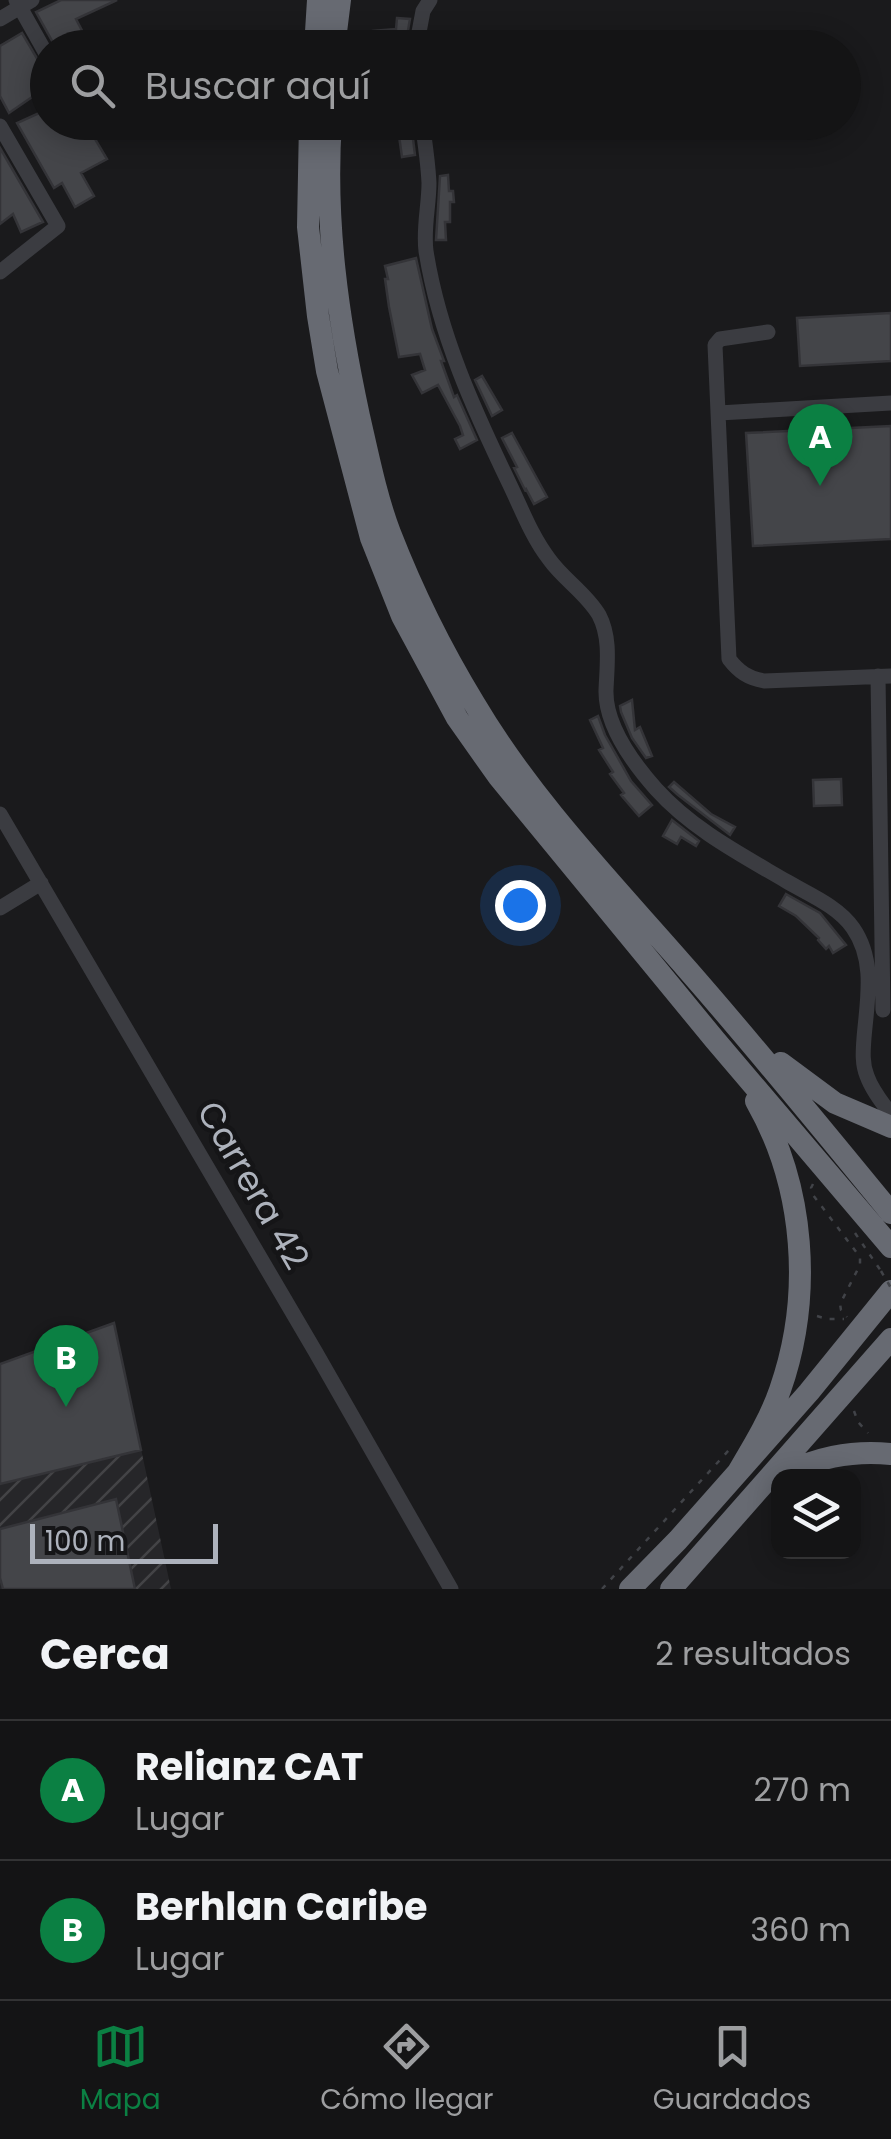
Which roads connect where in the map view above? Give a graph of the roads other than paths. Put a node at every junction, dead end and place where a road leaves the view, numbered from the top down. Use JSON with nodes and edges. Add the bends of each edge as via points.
{"nodes":[{"id":1,"x":318,"y":0,"type":"edge"},
{"id":2,"x":340,"y":0,"type":"edge"},
{"id":3,"x":430,"y":0,"type":"edge"},
{"id":4,"x":23,"y":2,"type":"edge"},
{"id":5,"x":0,"y":19,"type":"edge"},
{"id":6,"x":36,"y":30,"type":"edge"},
{"id":7,"x":316,"y":30,"type":"edge"},
{"id":8,"x":336,"y":30,"type":"edge"},
{"id":9,"x":419,"y":30,"type":"edge"},
{"id":10,"x":0,"y":126,"type":"edge"},
{"id":11,"x":310,"y":140,"type":"edge"},
{"id":12,"x":331,"y":140,"type":"edge"},
{"id":13,"x":424,"y":140,"type":"edge"},
{"id":14,"x":1,"y":268,"type":"edge"},
{"id":15,"x":768,"y":332,"type":"dead end"},
{"id":16,"x":891,"y":403,"type":"edge"},
{"id":17,"x":719,"y":413,"type":"junction"},
{"id":18,"x":884,"y":676,"type":"edge"},
{"id":19,"x":0,"y":814,"type":"edge"},
{"id":20,"x":41,"y":884,"type":"junction"},
{"id":21,"x":0,"y":908,"type":"edge"},
{"id":22,"x":883,"y":1010,"type":"dead end"},
{"id":23,"x":734,"y":1022,"type":"junction"},
{"id":24,"x":716,"y":1040,"type":"junction"},
{"id":25,"x":890,"y":1122,"type":"edge"},
{"id":26,"x":891,"y":1214,"type":"edge"},
{"id":27,"x":891,"y":1247,"type":"edge"},
{"id":28,"x":886,"y":1284,"type":"edge"},
{"id":29,"x":891,"y":1339,"type":"edge"},
{"id":30,"x":891,"y":1454,"type":"edge"},
{"id":31,"x":794,"y":1469,"type":"edge"},
{"id":32,"x":738,"y":1472,"type":"junction"},
{"id":33,"x":771,"y":1482,"type":"edge"},
{"id":34,"x":757,"y":1492,"type":"junction"},
{"id":35,"x":452,"y":1589,"type":"edge"},
{"id":36,"x":630,"y":1589,"type":"edge"},
{"id":37,"x":671,"y":1589,"type":"edge"}],
"edges":[{"from":1,"to":7,"type":"highway"},
{"from":2,"to":8,"type":"highway"},
{"from":3,"to":9,"type":"street"},
{"from":4,"to":5,"type":"street"},
{"from":4,"to":6,"type":"street"},
{"from":10,"to":14,"type":"street","via":[[58,226]]},
{"from":11,"to":24,"type":"highway","via":[[308,227],[328,371],[371,538],[402,616],[498,776]]},
{"from":12,"to":23,"type":"highway","via":[[333,262],[348,365],[389,530],[420,604],[516,767]]},
{"from":13,"to":25,"type":"street","via":[[426,249],[451,350],[536,539],[600,617],[609,714],[621,741],[678,812],[853,927],[869,980],[866,1076]]},
{"from":15,"to":17,"type":"street","via":[[716,342]]},
{"from":16,"to":17,"type":"street"},
{"from":17,"to":18,"type":"street","via":[[729,659],[738,671],[764,681]]},
{"from":18,"to":22,"type":"street"},
{"from":19,"to":20,"type":"street","name":"Carrera 42"},
{"from":20,"to":21,"type":"street"},
{"from":20,"to":35,"type":"street","name":"Carrera 42"},
{"from":23,"to":25,"type":"highway","via":[[835,1103]]},
{"from":23,"to":26,"type":"highway"},
{"from":24,"to":27,"type":"highway"},
{"from":24,"to":32,"type":"highway","via":[[758,1104],[783,1161],[800,1252],[793,1345],[762,1432]]},
{"from":28,"to":32,"type":"highway","via":[[809,1392]]},
{"from":29,"to":34,"type":"highway"},
{"from":30,"to":31,"type":"highway","via":[[828,1456]]},
{"from":32,"to":36,"type":"highway"},
{"from":33,"to":34,"type":"highway"},
{"from":34,"to":37,"type":"highway"}]}
